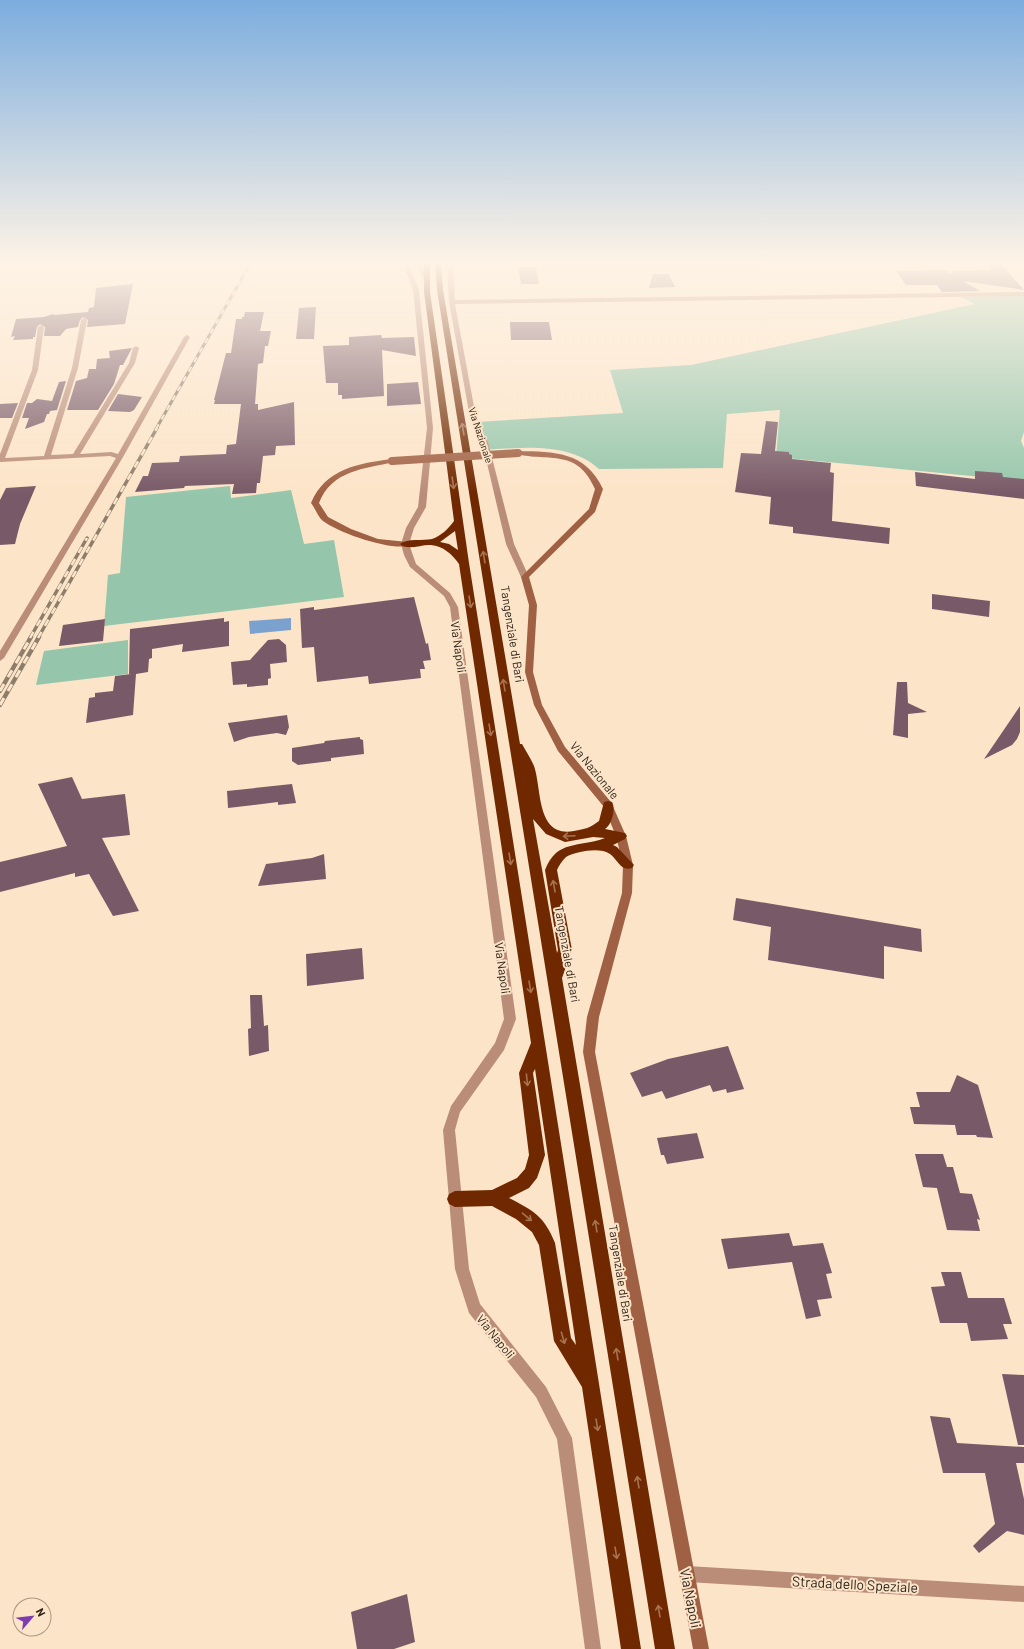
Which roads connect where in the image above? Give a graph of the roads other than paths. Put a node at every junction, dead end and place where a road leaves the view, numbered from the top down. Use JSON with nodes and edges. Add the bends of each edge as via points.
{"nodes":[{"id":1,"x":39,"y":341,"type":"edge"},
{"id":2,"x":80,"y":341,"type":"edge"},
{"id":3,"x":185,"y":341,"type":"edge"},
{"id":4,"x":421,"y":341,"type":"edge"},
{"id":5,"x":434,"y":341,"type":"edge"},
{"id":6,"x":448,"y":341,"type":"edge"},
{"id":7,"x":459,"y":341,"type":"edge"},
{"id":8,"x":136,"y":348,"type":"dead end"},
{"id":9,"x":75,"y":456,"type":"junction"},
{"id":10,"x":120,"y":457,"type":"junction"},
{"id":11,"x":47,"y":458,"type":"junction"},
{"id":12,"x":0,"y":460,"type":"edge"},
{"id":13,"x":458,"y":521,"type":"junction"},
{"id":14,"x":429,"y":542,"type":"junction"},
{"id":15,"x":405,"y":544,"type":"junction"},
{"id":16,"x":464,"y":563,"type":"junction"},
{"id":17,"x":525,"y":577,"type":"junction"},
{"id":18,"x":0,"y":658,"type":"edge"},
{"id":19,"x":513,"y":738,"type":"junction"},
{"id":20,"x":608,"y":805,"type":"junction"},
{"id":21,"x":593,"y":832,"type":"junction"},
{"id":22,"x":621,"y":836,"type":"junction"},
{"id":23,"x":596,"y":846,"type":"junction"},
{"id":24,"x":628,"y":865,"type":"junction"},
{"id":25,"x":556,"y":979,"type":"junction"},
{"id":26,"x":538,"y":1043,"type":"junction"},
{"id":27,"x":493,"y":1198,"type":"junction"},
{"id":28,"x":455,"y":1199,"type":"junction"},
{"id":29,"x":591,"y":1386,"type":"junction"},
{"id":30,"x":687,"y":1574,"type":"junction"},
{"id":31,"x":1024,"y":1594,"type":"edge"},
{"id":32,"x":593,"y":1649,"type":"edge"},
{"id":33,"x":631,"y":1649,"type":"edge"},
{"id":34,"x":665,"y":1649,"type":"edge"},
{"id":35,"x":701,"y":1649,"type":"edge"}],
"edges":[{"from":1,"to":12,"type":"street","via":[[35,370]]},
{"from":2,"to":11,"type":"street","via":[[75,368]]},
{"from":3,"to":10,"type":"street"},
{"from":4,"to":15,"type":"street","via":[[430,428],[422,507],[410,528]]},
{"from":5,"to":13,"type":"highway","one_way":true},
{"from":19,"to":6,"type":"highway","name":"Tangenziale di Bari","one_way":true},
{"from":7,"to":17,"type":"street","name":"Via Nazionale","via":[[475,423],[485,442],[510,544]]},
{"from":8,"to":9,"type":"street","via":[[132,363]]},
{"from":9,"to":10,"type":"street","via":[[111,454]]},
{"from":9,"to":11,"type":"street"},
{"from":10,"to":18,"type":"street"},
{"from":11,"to":12,"type":"street"},
{"from":13,"to":14,"type":"highway","via":[[451,533],[442,539]]},
{"from":13,"to":16,"type":"highway"},
{"from":14,"to":15,"type":"highway"},
{"from":14,"to":16,"type":"highway","via":[[453,550]]},
{"from":15,"to":17,"type":"street","bridge":true,"via":[[377,541],[348,531],[325,519],[316,503],[321,489],[350,470],[392,461],[518,453],[552,455],[580,463],[592,475],[599,489],[592,510]]},
{"from":15,"to":28,"type":"street","name":"Via Napoli","via":[[413,565],[446,595],[454,607],[510,1018],[500,1046],[456,1110],[449,1130]]},
{"from":16,"to":26,"type":"highway","one_way":true},
{"from":17,"to":20,"type":"street","name":"Via Nazionale","via":[[533,605],[529,672],[538,705],[561,749]]},
{"from":21,"to":19,"type":"highway","one_way":true,"via":[[565,837],[550,831],[538,817],[528,766]]},
{"from":19,"to":25,"type":"highway","name":"Tangenziale di Bari"},
{"from":20,"to":21,"type":"highway","via":[[605,823]]},
{"from":20,"to":22,"type":"street","name":"Via Nazionale"},
{"from":21,"to":22,"type":"highway"},
{"from":22,"to":23,"type":"highway"},
{"from":22,"to":24,"type":"street","name":"Via Nazionale"},
{"from":23,"to":24,"type":"highway","via":[[613,850]]},
{"from":25,"to":23,"type":"highway","one_way":true,"via":[[565,950],[551,870],[553,861],[568,850]]},
{"from":24,"to":30,"type":"street","name":"Via Napoli","via":[[627,893],[593,1018],[589,1052]]},
{"from":34,"to":25,"type":"highway","name":"Tangenziale di Bari","one_way":true},
{"from":26,"to":27,"type":"highway","one_way":true,"via":[[526,1073],[537,1155],[532,1174],[523,1183]]},
{"from":26,"to":29,"type":"highway"},
{"from":27,"to":28,"type":"highway"},
{"from":27,"to":29,"type":"highway","one_way":true,"via":[[522,1213],[538,1226],[547,1243],[563,1341]]},
{"from":28,"to":32,"type":"street","name":"Via Napoli","via":[[462,1270],[474,1308],[541,1392],[564,1438]]},
{"from":29,"to":33,"type":"highway","one_way":true},
{"from":30,"to":31,"type":"street","name":"Strada dello Speziale"},
{"from":30,"to":35,"type":"street","name":"Via Napoli"}]}
